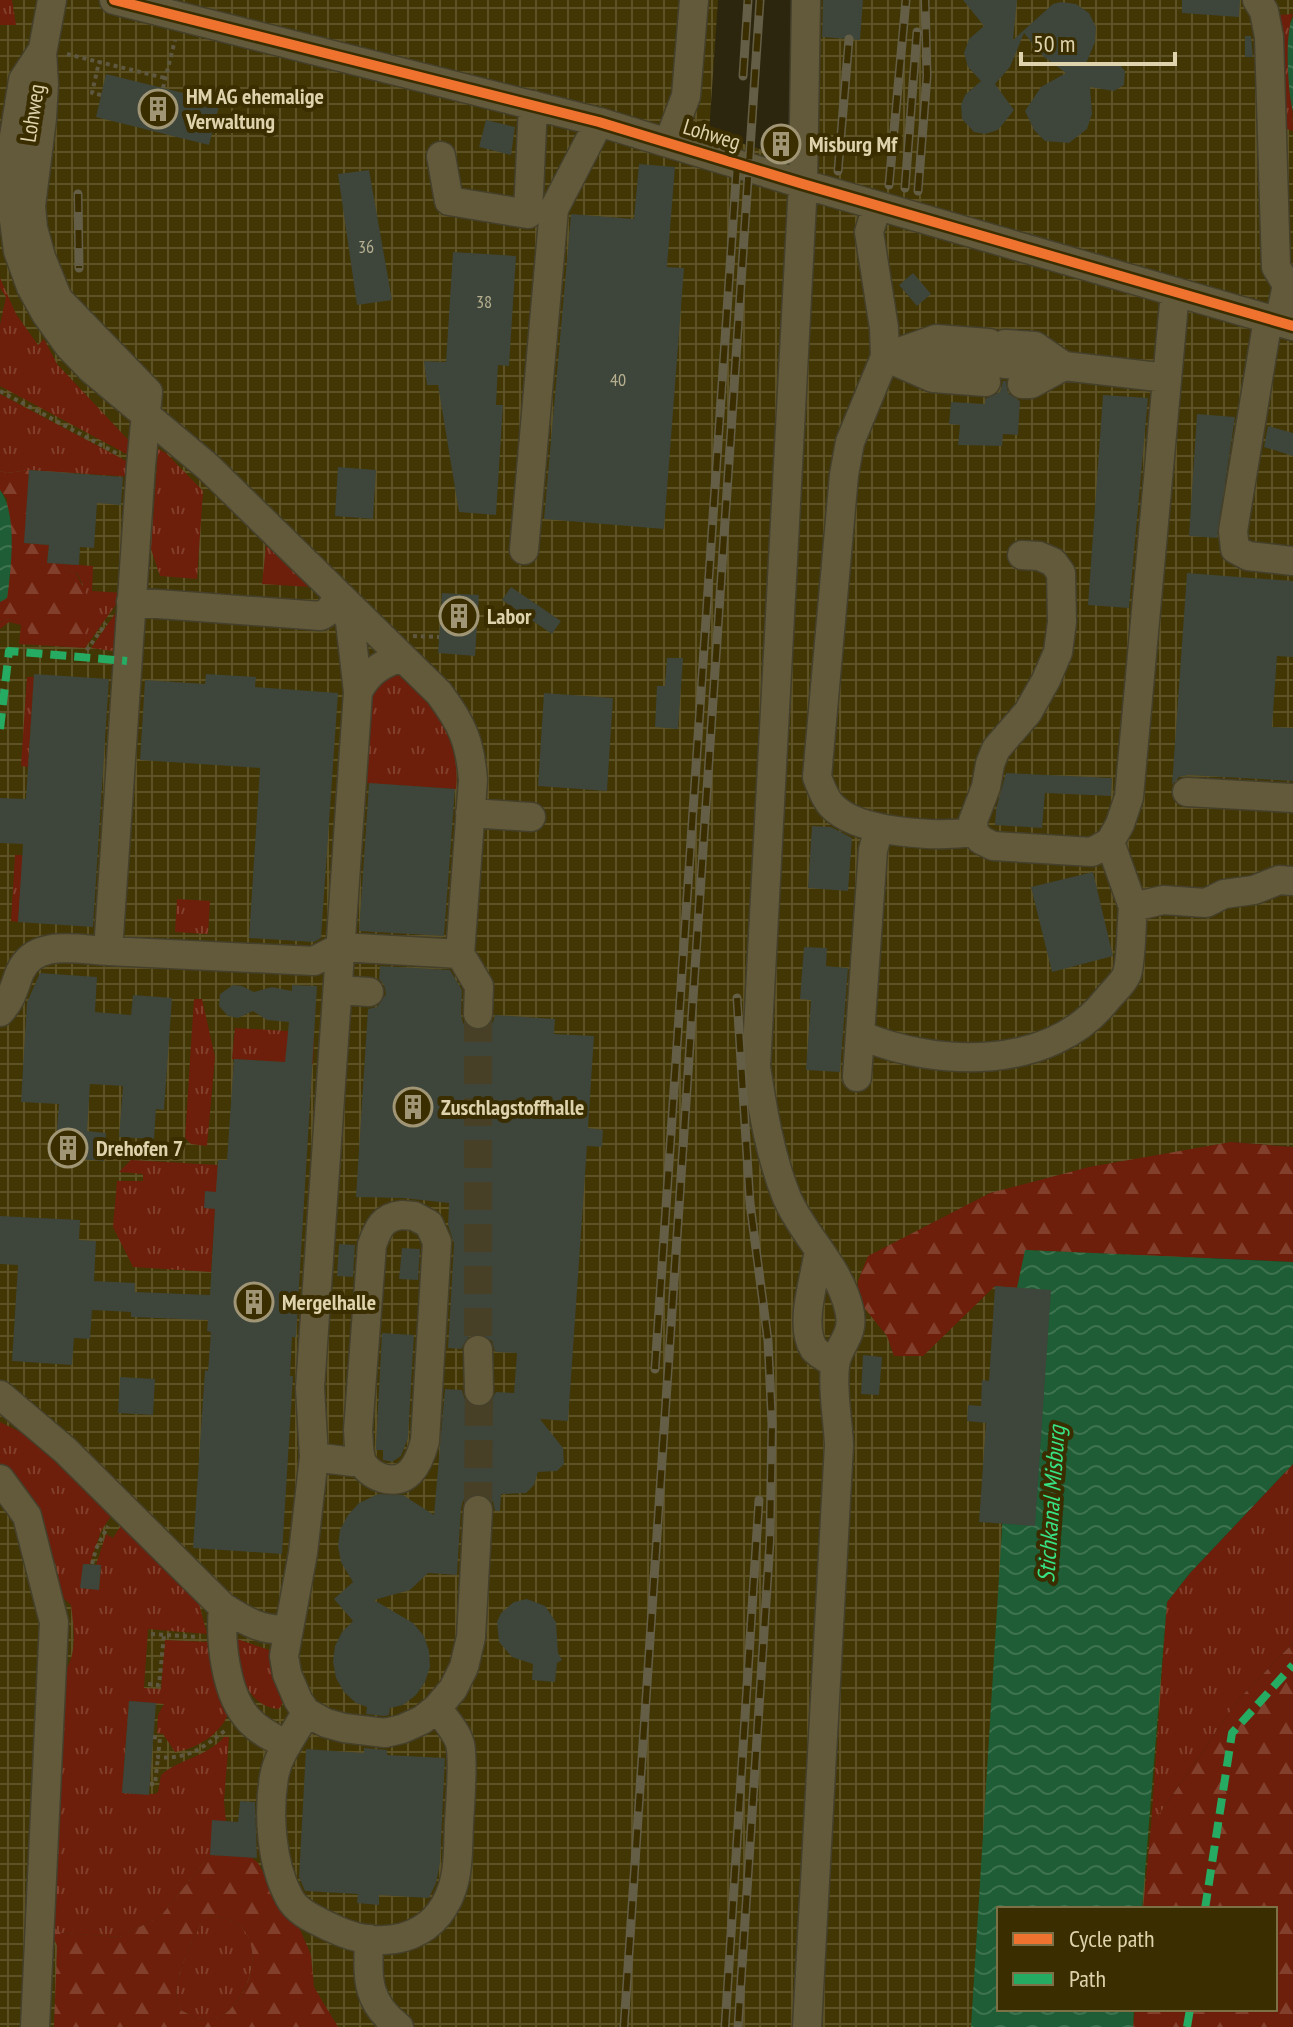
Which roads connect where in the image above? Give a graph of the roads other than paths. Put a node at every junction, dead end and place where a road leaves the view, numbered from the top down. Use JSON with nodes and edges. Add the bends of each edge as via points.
{"nodes":[{"id":1,"x":52,"y":0,"type":"edge"},
{"id":2,"x":114,"y":0,"type":"edge"},
{"id":3,"x":694,"y":0,"type":"edge"},
{"id":4,"x":806,"y":0,"type":"edge"},
{"id":5,"x":1257,"y":0,"type":"edge"},
{"id":6,"x":42,"y":50,"type":"junction"},
{"id":7,"x":533,"y":105,"type":"junction"},
{"id":8,"x":599,"y":122,"type":"junction"},
{"id":9,"x":669,"y":141,"type":"junction"},
{"id":10,"x":441,"y":156,"type":"dead end"},
{"id":11,"x":803,"y":184,"type":"junction"},
{"id":12,"x":877,"y":206,"type":"junction"},
{"id":13,"x":15,"y":226,"type":"edge"},
{"id":14,"x":1288,"y":280,"type":"edge"},
{"id":15,"x":1175,"y":292,"type":"junction"},
{"id":16,"x":1280,"y":323,"type":"edge"},
{"id":17,"x":885,"y":357,"type":"junction"},
{"id":18,"x":999,"y":363,"type":"junction"},
{"id":19,"x":1064,"y":366,"type":"junction"},
{"id":20,"x":1167,"y":378,"type":"junction"},
{"id":21,"x":145,"y":415,"type":"junction"},
{"id":22,"x":524,"y":550,"type":"dead end"},
{"id":23,"x":1022,"y":555,"type":"dead end"},
{"id":24,"x":1293,"y":561,"type":"edge"},
{"id":25,"x":339,"y":597,"type":"junction"},
{"id":26,"x":131,"y":602,"type":"junction"},
{"id":27,"x":402,"y":657,"type":"junction"},
{"id":28,"x":358,"y":692,"type":"junction"},
{"id":29,"x":1187,"y":792,"type":"dead end"},
{"id":30,"x":1293,"y":798,"type":"edge"},
{"id":31,"x":470,"y":813,"type":"junction"},
{"id":32,"x":531,"y":817,"type":"dead end"},
{"id":33,"x":879,"y":828,"type":"junction"},
{"id":34,"x":974,"y":832,"type":"junction"},
{"id":35,"x":1110,"y":842,"type":"junction"},
{"id":36,"x":1293,"y":881,"type":"edge"},
{"id":37,"x":1133,"y":907,"type":"junction"},
{"id":38,"x":341,"y":947,"type":"junction"},
{"id":39,"x":108,"y":951,"type":"junction"},
{"id":40,"x":460,"y":954,"type":"junction"},
{"id":41,"x":338,"y":990,"type":"junction"},
{"id":42,"x":369,"y":992,"type":"dead end"},
{"id":43,"x":0,"y":1012,"type":"edge"},
{"id":44,"x":478,"y":1014,"type":"tunnel mouth"},
{"id":45,"x":860,"y":1035,"type":"junction"},
{"id":46,"x":857,"y":1077,"type":"dead end"},
{"id":47,"x":819,"y":1249,"type":"junction"},
{"id":48,"x":478,"y":1350,"type":"tunnel mouth"},
{"id":49,"x":835,"y":1363,"type":"junction"},
{"id":50,"x":479,"y":1391,"type":"tunnel mouth"},
{"id":51,"x":0,"y":1395,"type":"edge"},
{"id":52,"x":314,"y":1457,"type":"junction"},
{"id":53,"x":361,"y":1460,"type":"junction"},
{"id":54,"x":0,"y":1479,"type":"edge"},
{"id":55,"x":478,"y":1510,"type":"tunnel mouth"},
{"id":56,"x":223,"y":1607,"type":"junction"},
{"id":57,"x":288,"y":1629,"type":"junction"},
{"id":58,"x":437,"y":1708,"type":"junction"},
{"id":59,"x":306,"y":1712,"type":"junction"},
{"id":60,"x":287,"y":1745,"type":"junction"},
{"id":61,"x":369,"y":1939,"type":"junction"},
{"id":62,"x":35,"y":2027,"type":"edge"},
{"id":63,"x":399,"y":2027,"type":"edge"},
{"id":64,"x":807,"y":2027,"type":"edge"}],
"edges":[{"from":1,"to":6,"type":"street","name":"Lohweg"},
{"from":2,"to":7,"type":"street","name":"Lohweg"},
{"from":3,"to":9,"type":"street","via":[[686,96]]},
{"from":4,"to":11,"type":"street"},
{"from":5,"to":14,"type":"street","via":[[1269,37],[1276,267]]},
{"from":6,"to":13,"type":"street","name":"Lohweg"},
{"from":6,"to":13,"type":"street","name":"Lohweg","via":[[23,80],[8,174]]},
{"from":7,"to":8,"type":"street","name":"Lohweg"},
{"from":7,"to":10,"type":"street","via":[[528,214],[449,201]]},
{"from":8,"to":9,"type":"street","name":"Lohweg"},
{"from":8,"to":22,"type":"street","via":[[554,209]]},
{"from":9,"to":11,"type":"street","name":"Lohweg"},
{"from":11,"to":12,"type":"street","name":"Lohweg"},
{"from":11,"to":47,"type":"street","via":[[756,1067],[767,1135],[788,1199]]},
{"from":12,"to":15,"type":"street","name":"Lohweg"},
{"from":12,"to":17,"type":"street","via":[[869,232]]},
{"from":13,"to":21,"type":"street","name":"Lohweg","via":[[41,257],[58,299],[148,392]]},
{"from":14,"to":16,"type":"street"},
{"from":15,"to":16,"type":"street","name":"Lohweg"},
{"from":15,"to":20,"type":"street"},
{"from":16,"to":24,"type":"street","via":[[1233,531],[1235,549],[1248,556]]},
{"from":17,"to":18,"type":"street","via":[[933,378]]},
{"from":17,"to":18,"type":"street","via":[[936,339]]},
{"from":17,"to":33,"type":"street","via":[[850,442],[844,475],[817,777],[839,812]]},
{"from":18,"to":19,"type":"street","via":[[1035,346]]},
{"from":18,"to":19,"type":"street","via":[[1031,384]]},
{"from":19,"to":20,"type":"street"},
{"from":20,"to":35,"type":"street","via":[[1129,797]]},
{"from":21,"to":25,"type":"street","via":[[208,467]]},
{"from":21,"to":26,"type":"street"},
{"from":23,"to":34,"type":"street","via":[[1053,562],[1061,573],[1058,652],[1028,712],[996,749]]},
{"from":25,"to":26,"type":"street","via":[[321,616]]},
{"from":25,"to":27,"type":"street"},
{"from":25,"to":28,"type":"street","via":[[350,622]]},
{"from":26,"to":39,"type":"street"},
{"from":27,"to":28,"type":"street","via":[[375,669]]},
{"from":27,"to":31,"type":"street","via":[[460,721],[471,751]]},
{"from":28,"to":38,"type":"street"},
{"from":29,"to":30,"type":"street"},
{"from":31,"to":32,"type":"street"},
{"from":31,"to":40,"type":"street"},
{"from":33,"to":34,"type":"street"},
{"from":33,"to":45,"type":"street"},
{"from":34,"to":35,"type":"street","via":[[993,846],[1092,852]]},
{"from":35,"to":37,"type":"street"},
{"from":36,"to":37,"type":"street","via":[[1279,880],[1206,903],[1163,900]]},
{"from":37,"to":45,"type":"street","via":[[1127,975],[1098,1011],[1055,1041],[1004,1056],[953,1055],[909,1052]]},
{"from":38,"to":39,"type":"street","via":[[314,961]]},
{"from":38,"to":40,"type":"street"},
{"from":38,"to":41,"type":"street"},
{"from":39,"to":43,"type":"street","via":[[45,948],[29,957]]},
{"from":40,"to":44,"type":"street","via":[[479,986]]},
{"from":41,"to":42,"type":"street"},
{"from":41,"to":52,"type":"street","via":[[310,1388]]},
{"from":45,"to":46,"type":"street"},
{"from":47,"to":49,"type":"street","via":[[834,1270],[851,1320]]},
{"from":47,"to":49,"type":"street","via":[[806,1322],[816,1352]]},
{"from":48,"to":50,"type":"street"},
{"from":49,"to":64,"type":"street","via":[[837,1505]]},
{"from":51,"to":56,"type":"street","via":[[29,1417]]},
{"from":52,"to":53,"type":"street"},
{"from":52,"to":57,"type":"street"},
{"from":53,"to":53,"type":"street","via":[[358,1430],[372,1245],[384,1221],[408,1208],[429,1224],[437,1242],[425,1441],[416,1466],[399,1480],[375,1476]]},
{"from":54,"to":62,"type":"street","via":[[27,1516],[54,1622]]},
{"from":55,"to":58,"type":"street","via":[[471,1637],[464,1667]]},
{"from":56,"to":57,"type":"street","via":[[247,1622]]},
{"from":56,"to":60,"type":"street","via":[[222,1638],[244,1715]]},
{"from":57,"to":59,"type":"street","via":[[287,1674]]},
{"from":58,"to":59,"type":"street","via":[[422,1720],[385,1733],[344,1728]]},
{"from":58,"to":61,"type":"street","via":[[460,1743],[453,1887],[422,1932],[392,1940]]},
{"from":59,"to":60,"type":"street"},
{"from":60,"to":61,"type":"street","via":[[273,1795],[281,1878],[290,1899],[306,1915],[343,1934]]},
{"from":61,"to":63,"type":"street","via":[[371,1997]]}]}
